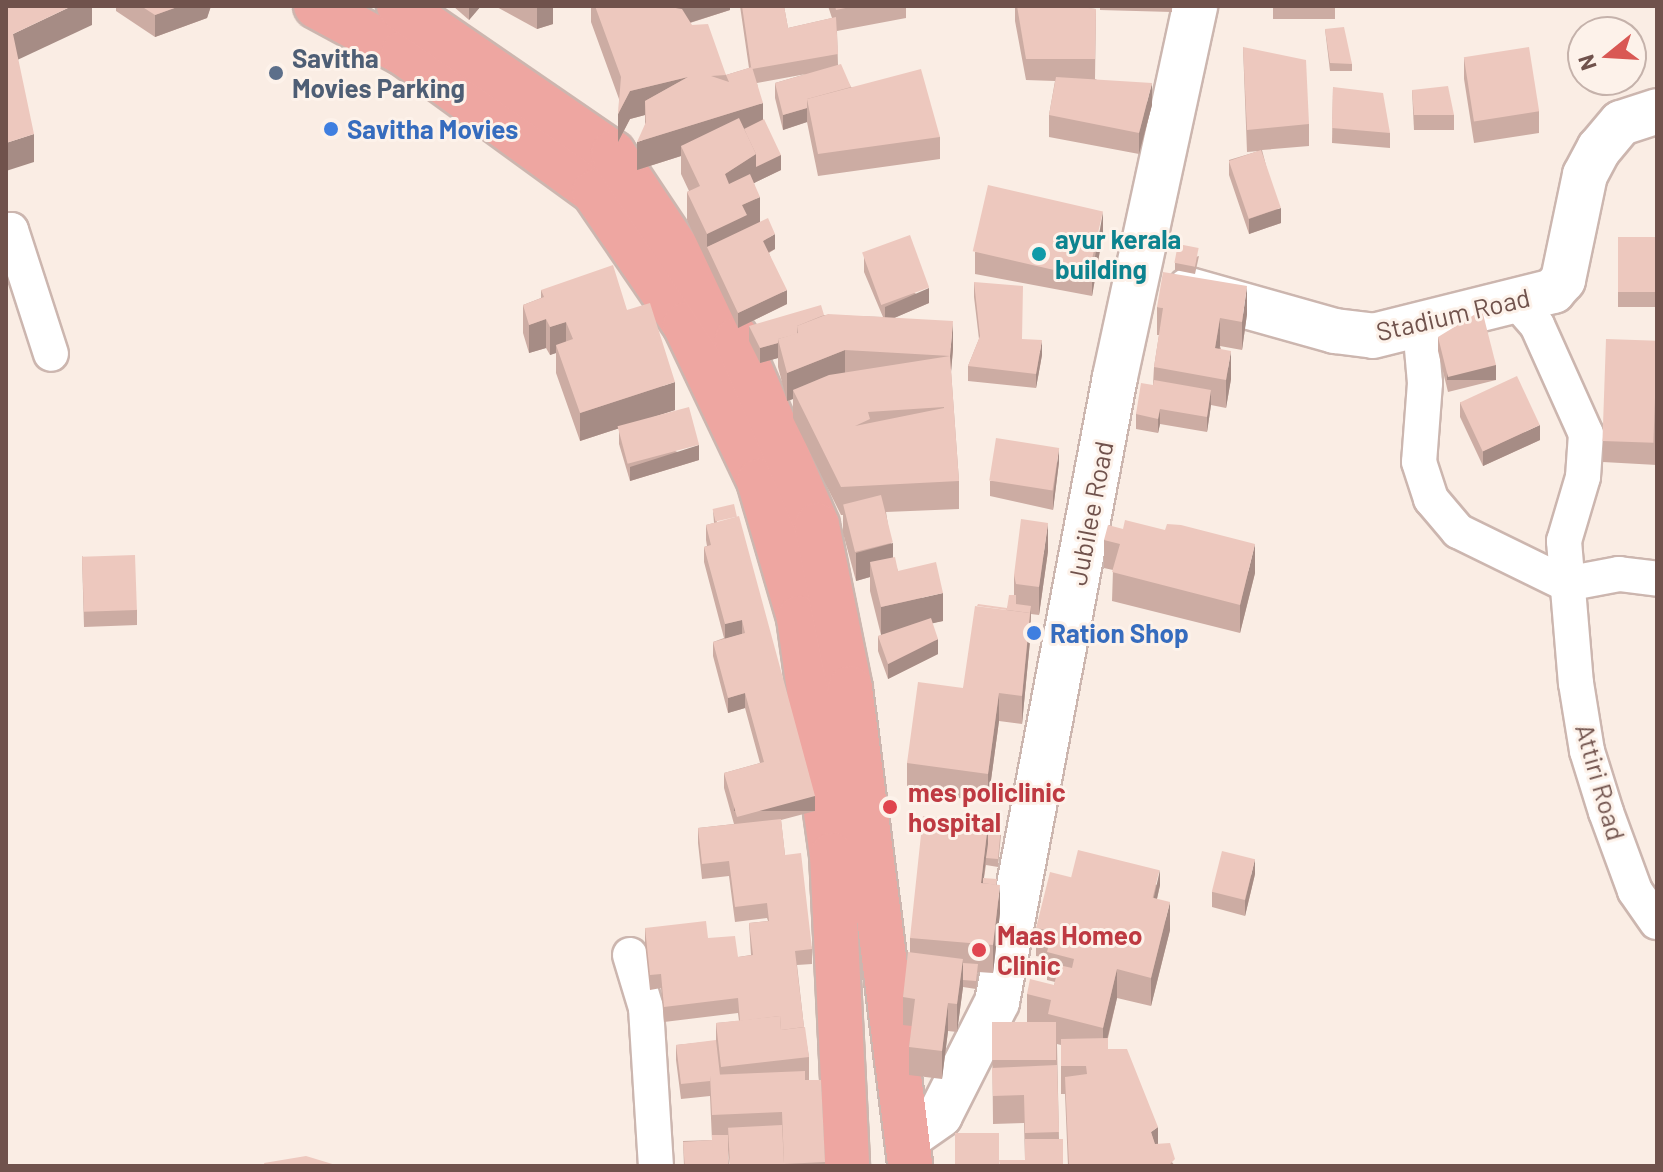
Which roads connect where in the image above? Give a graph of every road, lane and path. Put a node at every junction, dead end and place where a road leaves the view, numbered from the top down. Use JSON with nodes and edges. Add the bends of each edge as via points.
{"nodes":[{"id":1,"x":316,"y":6,"type":"edge"},
{"id":2,"x":399,"y":6,"type":"edge"},
{"id":3,"x":1195,"y":6,"type":"edge"},
{"id":4,"x":1657,"y":111,"type":"edge"},
{"id":5,"x":6,"y":231,"type":"edge"},
{"id":6,"x":1135,"y":286,"type":"junction"},
{"id":7,"x":1516,"y":301,"type":"junction"},
{"id":8,"x":1420,"y":326,"type":"junction"},
{"id":9,"x":51,"y":354,"type":"dead end"},
{"id":10,"x":1657,"y":579,"type":"edge"},
{"id":11,"x":1566,"y":584,"type":"junction"},
{"id":12,"x":1657,"y":922,"type":"edge"},
{"id":13,"x":630,"y":955,"type":"dead end"},
{"id":14,"x":873,"y":1153,"type":"edge"},
{"id":15,"x":656,"y":1166,"type":"edge"}],
"edges":[{"from":1,"to":14,"type":"highway","via":[[403,53],[594,192],[685,325],[759,481],[799,618]]},
{"from":2,"to":14,"type":"highway","via":[[613,153],[737,339],[817,525],[850,688]]},
{"from":3,"to":6,"type":"main road","name":"Jubilee Road"},
{"from":4,"to":7,"type":"main road","name":"Stadium Road","via":[[1621,123],[1585,175],[1563,280],[1553,291]]},
{"from":5,"to":9,"type":"street","via":[[11,230]]},
{"from":6,"to":8,"type":"main road","name":"Stadium Road","via":[[1197,291],[1335,331],[1373,336]]},
{"from":6,"to":14,"type":"main road","name":"Jubilee Road","via":[[997,1002],[940,1115]]},
{"from":7,"to":8,"type":"main road","name":"Stadium Road"},
{"from":7,"to":11,"type":"street","name":"Attiri Road","via":[[1537,325],[1586,434],[1583,477],[1564,541]]},
{"from":8,"to":11,"type":"street","via":[[1425,383],[1417,445],[1431,499],[1458,531]]},
{"from":10,"to":11,"type":"street","via":[[1619,574]]},
{"from":11,"to":12,"type":"street","name":"Attiri Road","via":[[1587,751],[1635,891]]},
{"from":13,"to":15,"type":"street","via":[[646,1008]]}]}
